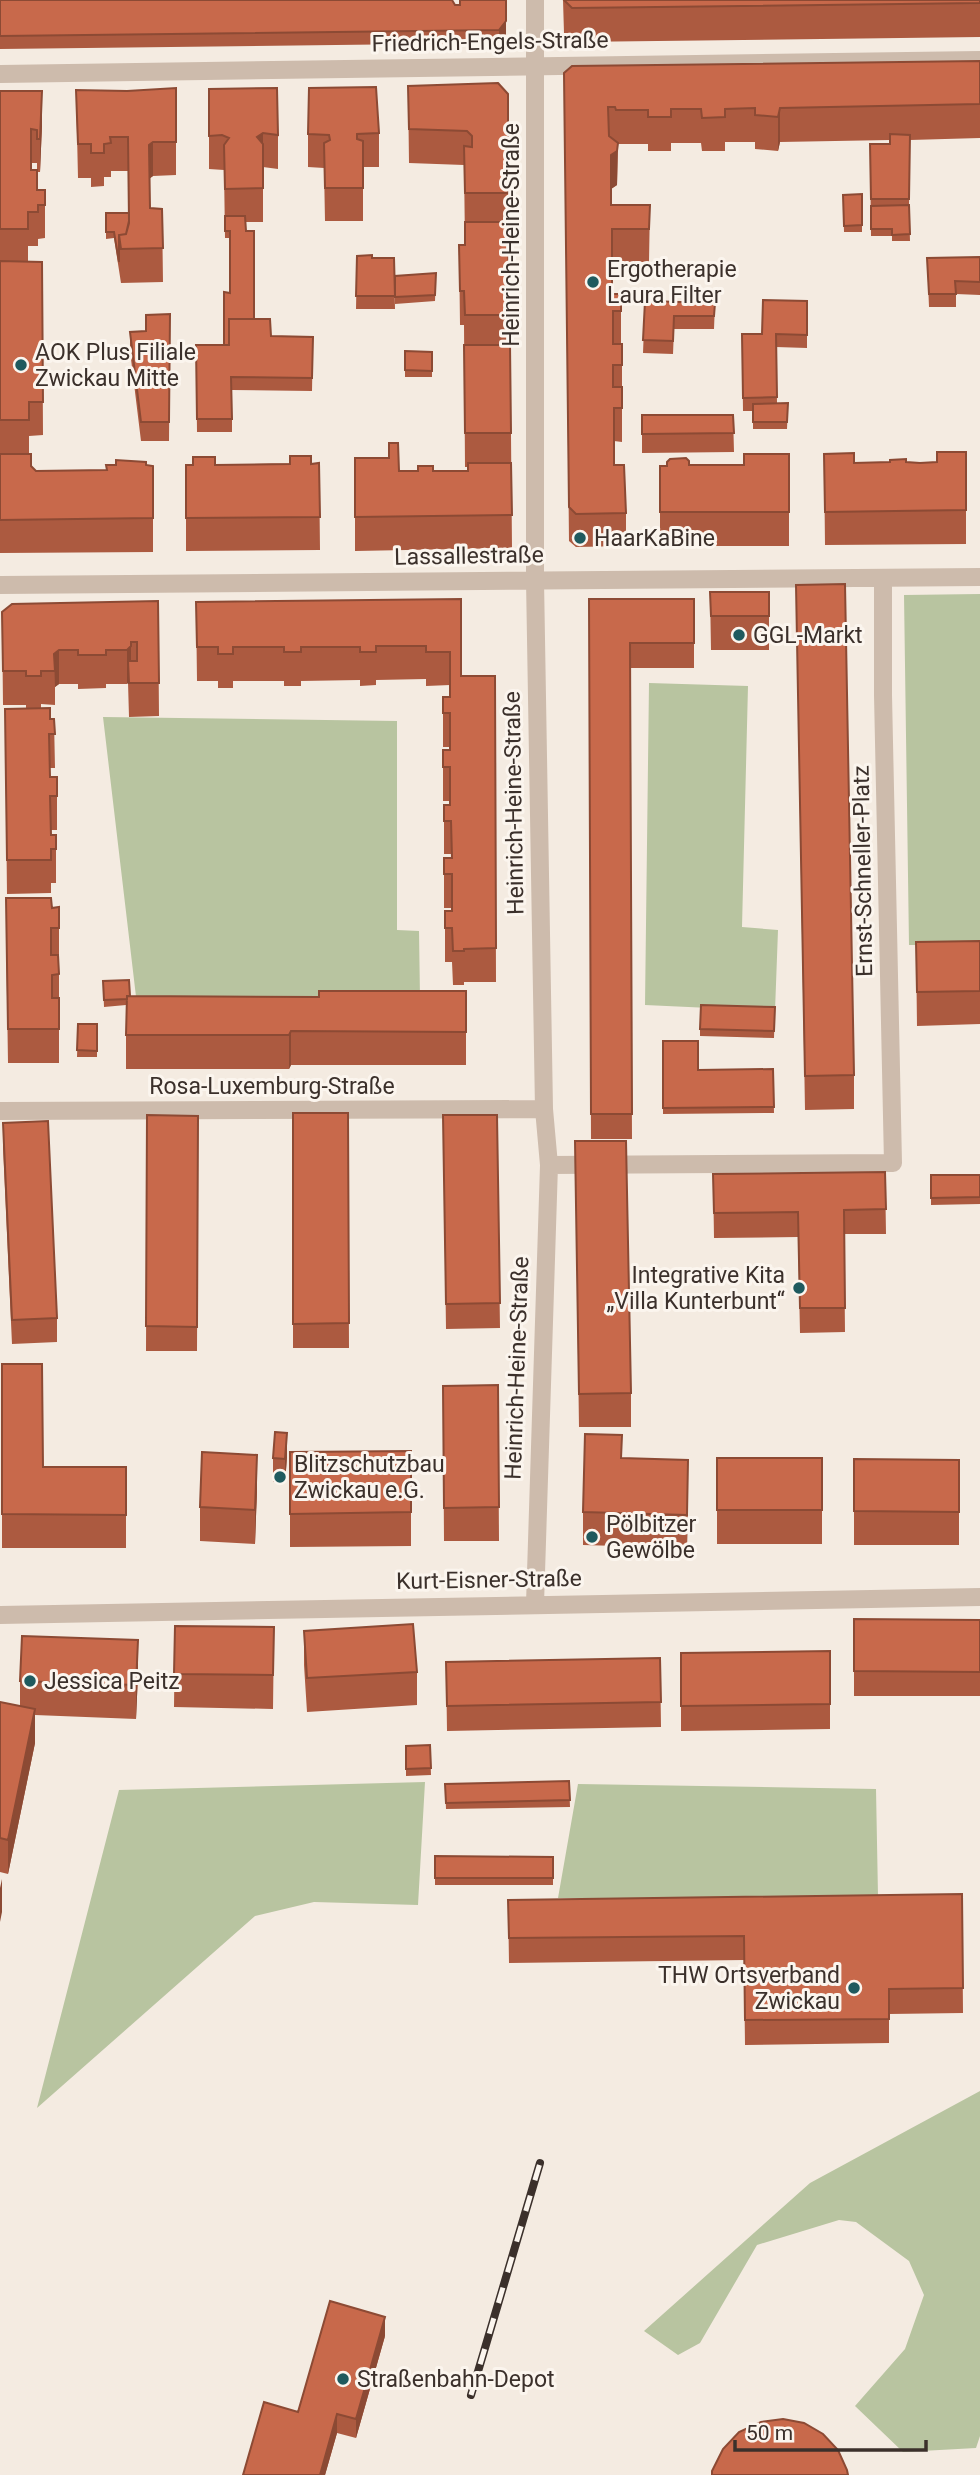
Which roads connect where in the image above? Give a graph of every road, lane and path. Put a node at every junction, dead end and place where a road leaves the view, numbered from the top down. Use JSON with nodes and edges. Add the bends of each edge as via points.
{"nodes":[{"id":1,"x":535,"y":0,"type":"edge"},
{"id":2,"x":980,"y":60,"type":"edge"},
{"id":3,"x":535,"y":66,"type":"junction"},
{"id":4,"x":0,"y":74,"type":"edge"},
{"id":5,"x":980,"y":577,"type":"edge"},
{"id":6,"x":883,"y":578,"type":"junction"},
{"id":7,"x":535,"y":580,"type":"junction"},
{"id":8,"x":0,"y":585,"type":"edge"},
{"id":9,"x":544,"y":1109,"type":"junction"},
{"id":10,"x":0,"y":1111,"type":"edge"},
{"id":11,"x":549,"y":1165,"type":"junction"},
{"id":12,"x":980,"y":1597,"type":"edge"},
{"id":13,"x":535,"y":1604,"type":"junction"},
{"id":14,"x":0,"y":1615,"type":"edge"}],
"edges":[{"from":1,"to":3,"type":"street","name":"Heinrich-Heine-Straße"},
{"from":2,"to":3,"type":"street","name":"Friedrich-Engels-Straße"},
{"from":3,"to":4,"type":"street","name":"Friedrich-Engels-Straße"},
{"from":3,"to":7,"type":"street","name":"Heinrich-Heine-Straße"},
{"from":5,"to":6,"type":"street","name":"Lassallestraße"},
{"from":6,"to":7,"type":"street","name":"Lassallestraße"},
{"from":6,"to":11,"type":"street","name":"Ernst-Schneller-Platz","via":[[893,1163]]},
{"from":7,"to":8,"type":"street","name":"Lassallestraße"},
{"from":7,"to":9,"type":"street","name":"Heinrich-Heine-Straße"},
{"from":9,"to":10,"type":"street","name":"Rosa-Luxemburg-Straße"},
{"from":9,"to":11,"type":"street","name":"Heinrich-Heine-Straße"},
{"from":11,"to":13,"type":"street","name":"Heinrich-Heine-Straße"},
{"from":12,"to":13,"type":"street","name":"Kurt-Eisner-Straße"},
{"from":13,"to":14,"type":"street","name":"Kurt-Eisner-Straße"}]}
